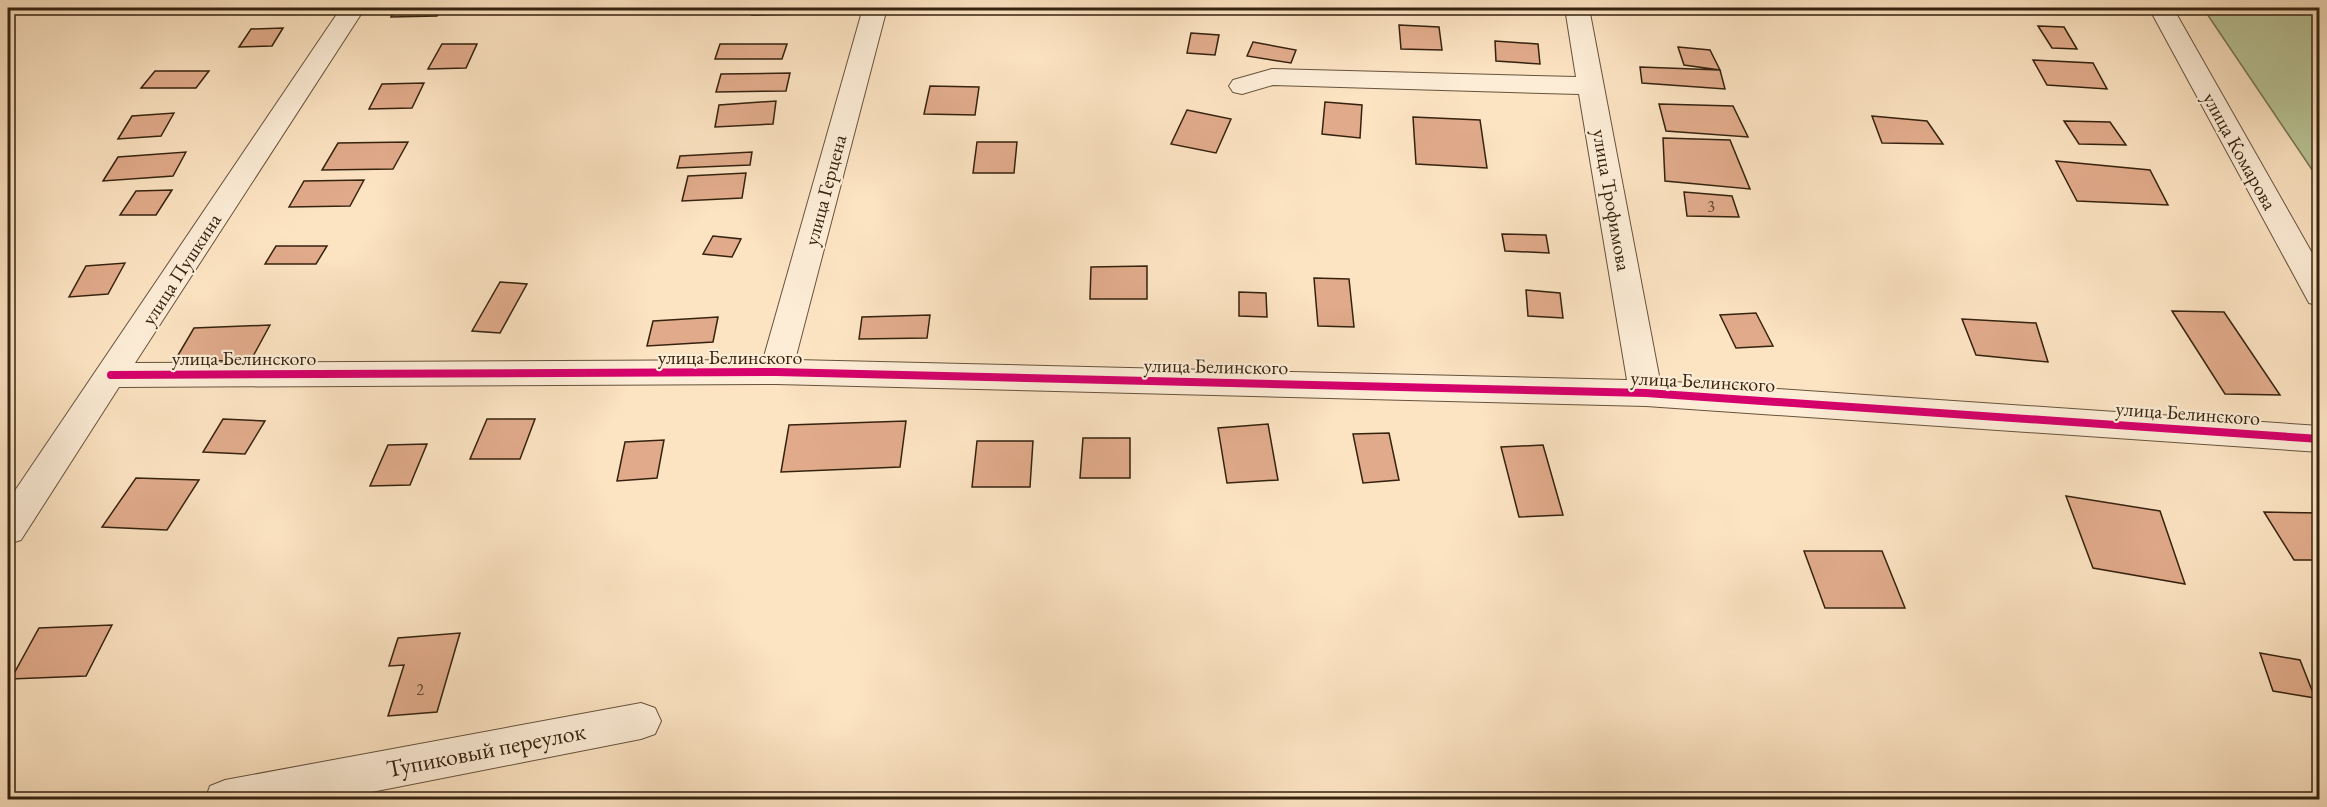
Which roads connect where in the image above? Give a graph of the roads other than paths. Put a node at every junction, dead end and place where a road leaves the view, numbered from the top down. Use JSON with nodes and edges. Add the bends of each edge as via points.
{"nodes":[{"id":1,"x":353,"y":8,"type":"edge"},
{"id":2,"x":874,"y":8,"type":"edge"},
{"id":3,"x":1577,"y":8,"type":"edge"},
{"id":4,"x":2161,"y":8,"type":"edge"},
{"id":5,"x":1242,"y":86,"type":"dead end"},
{"id":6,"x":1591,"y":86,"type":"junction"},
{"id":7,"x":2319,"y":295,"type":"edge"},
{"id":8,"x":776,"y":372,"type":"junction"},
{"id":9,"x":111,"y":375,"type":"junction"},
{"id":10,"x":1646,"y":393,"type":"junction"},
{"id":11,"x":2319,"y":439,"type":"edge"},
{"id":12,"x":8,"y":529,"type":"edge"},
{"id":13,"x":641,"y":722,"type":"dead end"},
{"id":14,"x":225,"y":800,"type":"edge"}],
"edges":[{"from":1,"to":9,"type":"street","name":"улица Пушкина"},
{"from":2,"to":8,"type":"street","name":"улица Герцена"},
{"from":3,"to":6,"type":"street","name":"улица Трофимова"},
{"from":4,"to":7,"type":"street","name":"улица Комарова"},
{"from":5,"to":6,"type":"street","via":[[1272,77]]},
{"from":6,"to":10,"type":"street","name":"улица Трофимова"},
{"from":8,"to":9,"type":"street","name":"улица Белинского"},
{"from":8,"to":10,"type":"street","name":"улица Белинского"},
{"from":9,"to":12,"type":"street","name":"улица Пушкина"},
{"from":10,"to":11,"type":"street","name":"улица Белинского"},
{"from":13,"to":14,"type":"street","name":"Тупиковый переулок"}]}
